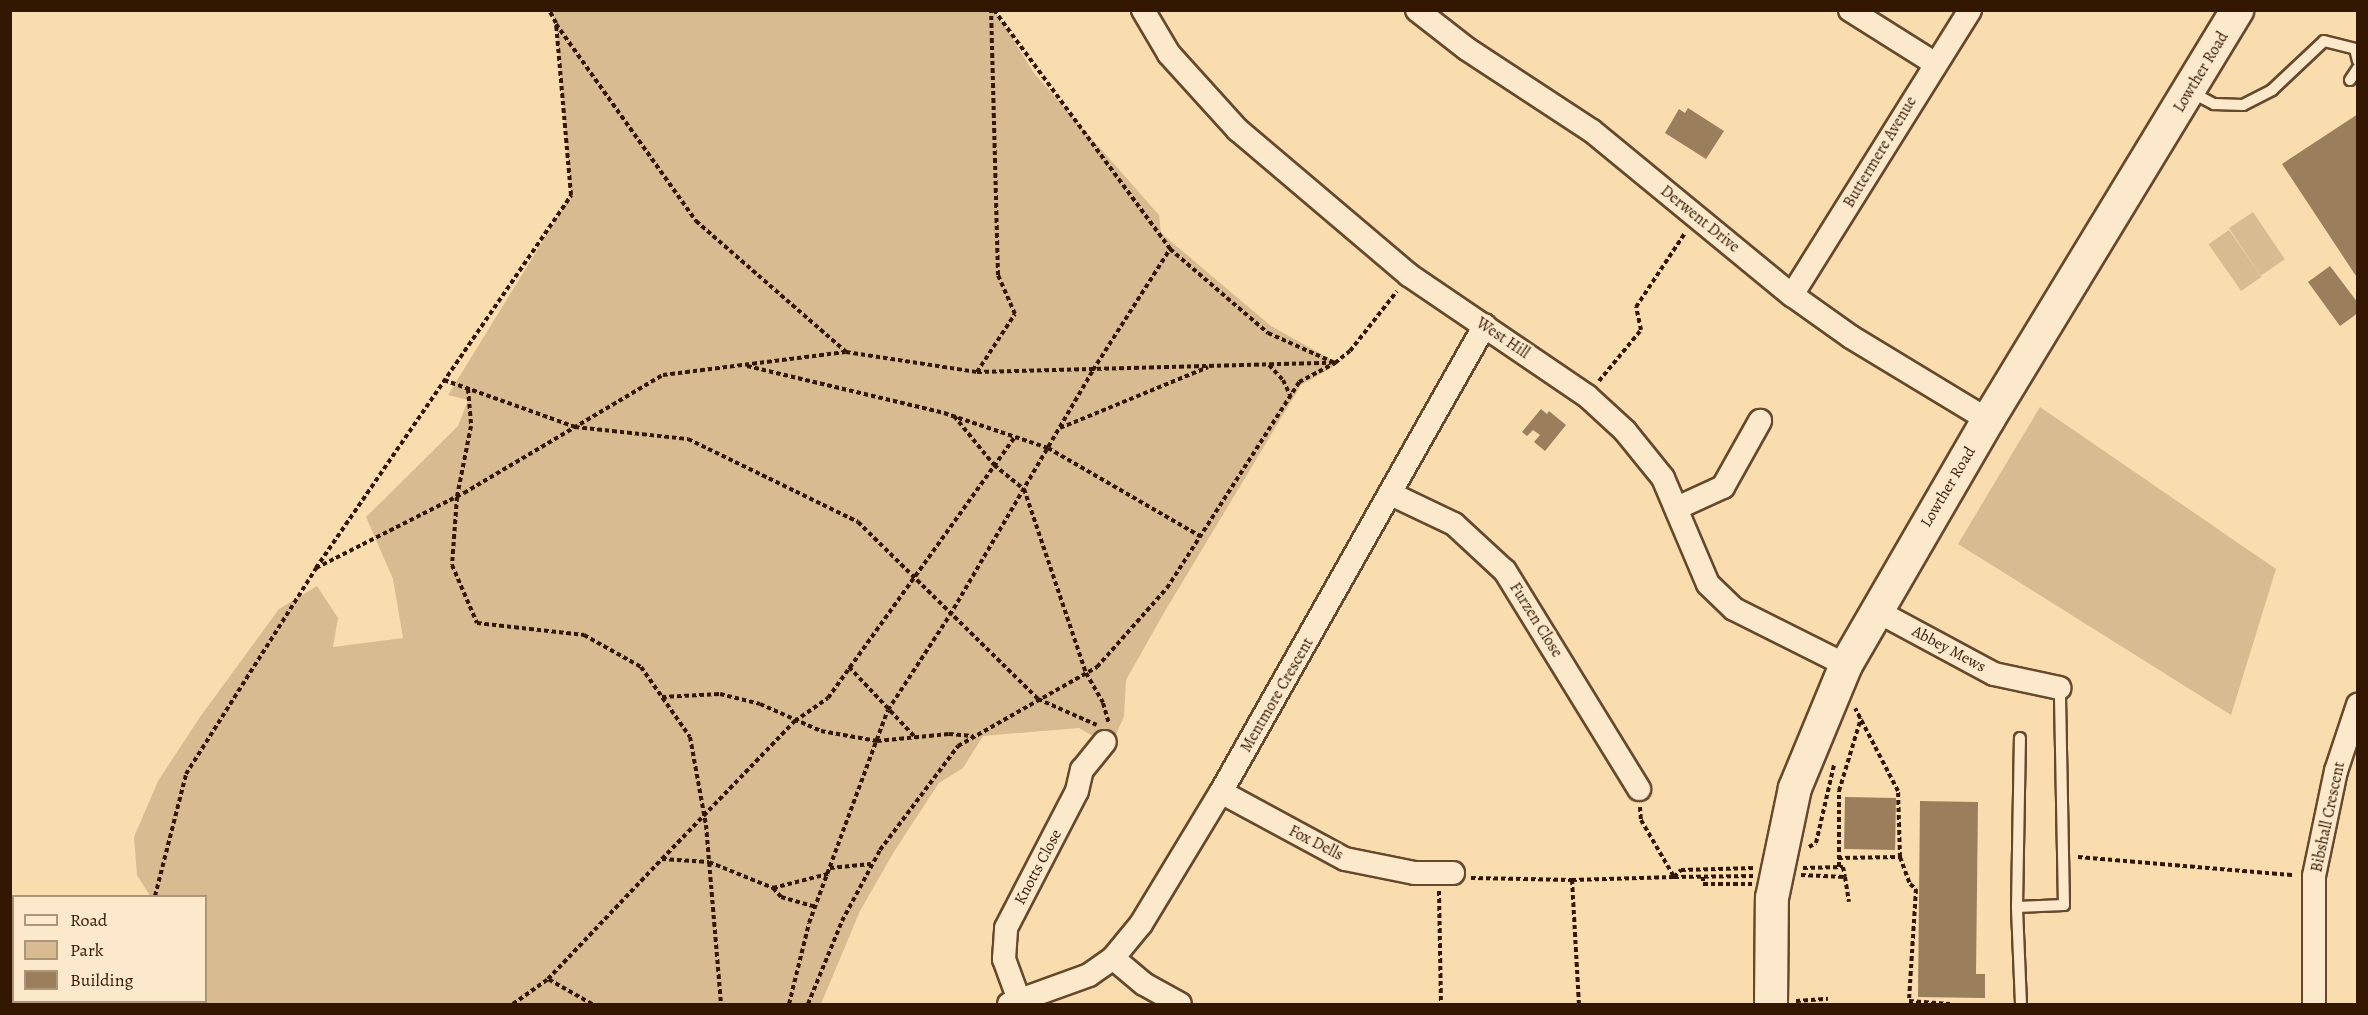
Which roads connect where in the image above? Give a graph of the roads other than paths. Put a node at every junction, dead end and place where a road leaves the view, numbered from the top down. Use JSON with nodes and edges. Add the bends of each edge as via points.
{"nodes":[{"id":1,"x":1143,"y":10,"type":"edge"},
{"id":2,"x":1418,"y":10,"type":"edge"},
{"id":3,"x":1850,"y":10,"type":"edge"},
{"id":4,"x":1970,"y":10,"type":"edge"},
{"id":5,"x":2228,"y":14,"type":"edge"},
{"id":6,"x":2358,"y":61,"type":"edge"},
{"id":7,"x":1934,"y":63,"type":"junction"},
{"id":8,"x":2358,"y":68,"type":"edge"},
{"id":9,"x":2350,"y":80,"type":"dead end"},
{"id":10,"x":2191,"y":92,"type":"junction"},
{"id":11,"x":1792,"y":295,"type":"junction"},
{"id":12,"x":1485,"y":326,"type":"junction"},
{"id":13,"x":1988,"y":420,"type":"junction"},
{"id":14,"x":1760,"y":421,"type":"dead end"},
{"id":15,"x":1391,"y":494,"type":"junction"},
{"id":16,"x":1677,"y":508,"type":"junction"},
{"id":17,"x":1875,"y":610,"type":"junction"},
{"id":18,"x":1846,"y":665,"type":"junction"},
{"id":19,"x":2060,"y":688,"type":"joint"},
{"id":20,"x":2358,"y":705,"type":"edge"},
{"id":21,"x":2020,"y":738,"type":"dead end"},
{"id":22,"x":1106,"y":742,"type":"dead end"},
{"id":23,"x":1639,"y":789,"type":"road end"},
{"id":24,"x":1221,"y":792,"type":"junction"},
{"id":25,"x":1453,"y":873,"type":"road end"},
{"id":26,"x":2017,"y":907,"type":"junction"},
{"id":27,"x":1113,"y":958,"type":"junction"},
{"id":28,"x":1014,"y":1002,"type":"edge"},
{"id":29,"x":1180,"y":1005,"type":"edge"},
{"id":30,"x":1771,"y":1005,"type":"edge"},
{"id":31,"x":2021,"y":1005,"type":"edge"},
{"id":32,"x":2314,"y":1005,"type":"edge"}],
"edges":[{"from":1,"to":12,"type":"street","name":"West Hill","via":[[1168,54],[1238,130],[1409,275]]},
{"from":2,"to":11,"type":"street","name":"Derwent Drive","via":[[1467,49],[1592,131]]},
{"from":3,"to":7,"type":"street"},
{"from":4,"to":7,"type":"street","name":"Buttermere Avenue"},
{"from":5,"to":10,"type":"street","name":"Lowther Road"},
{"from":6,"to":10,"type":"lane","via":[[2355,49],[2324,41],[2272,90],[2243,105],[2214,104]]},
{"from":7,"to":11,"type":"street","name":"Buttermere Avenue"},
{"from":8,"to":9,"type":"lane"},
{"from":10,"to":13,"type":"street","name":"Lowther Road"},
{"from":11,"to":13,"type":"street","name":"Derwent Drive","via":[[1851,337]]},
{"from":12,"to":15,"type":"street","name":"Mentmore Crescent"},
{"from":12,"to":16,"type":"street","name":"West Hill","via":[[1587,396],[1626,431],[1663,478]]},
{"from":13,"to":17,"type":"street","name":"Lowther Road"},
{"from":14,"to":16,"type":"street","via":[[1723,487]]},
{"from":15,"to":23,"type":"street","name":"Furzen Close","via":[[1454,524],[1505,571]]},
{"from":15,"to":24,"type":"street","name":"Mentmore Crescent"},
{"from":16,"to":18,"type":"street","name":"West Hill","via":[[1708,584],[1734,609]]},
{"from":17,"to":18,"type":"street","name":"Lowther Road"},
{"from":17,"to":19,"type":"street","name":"Abbey Mews","via":[[1994,674]]},
{"from":18,"to":30,"type":"street","name":"Lowther Road","via":[[1795,788],[1772,898]]},
{"from":19,"to":26,"type":"lane","via":[[2064,905]]},
{"from":20,"to":32,"type":"street","name":"Bibshall Crescent","via":[[2336,771],[2314,876]]},
{"from":21,"to":26,"type":"lane"},
{"from":22,"to":28,"type":"street","name":"Knotts Close","via":[[1082,770],[1077,791],[1006,928],[1004,959]]},
{"from":24,"to":25,"type":"street","name":"Fox Dells","via":[[1346,859],[1415,873]]},
{"from":24,"to":27,"type":"street","name":"Mentmore Crescent","via":[[1141,924]]},
{"from":26,"to":31,"type":"lane"},
{"from":27,"to":28,"type":"street","name":"Mentmore Crescent","via":[[1089,975]]},
{"from":27,"to":29,"type":"street","via":[[1144,984]]}]}
